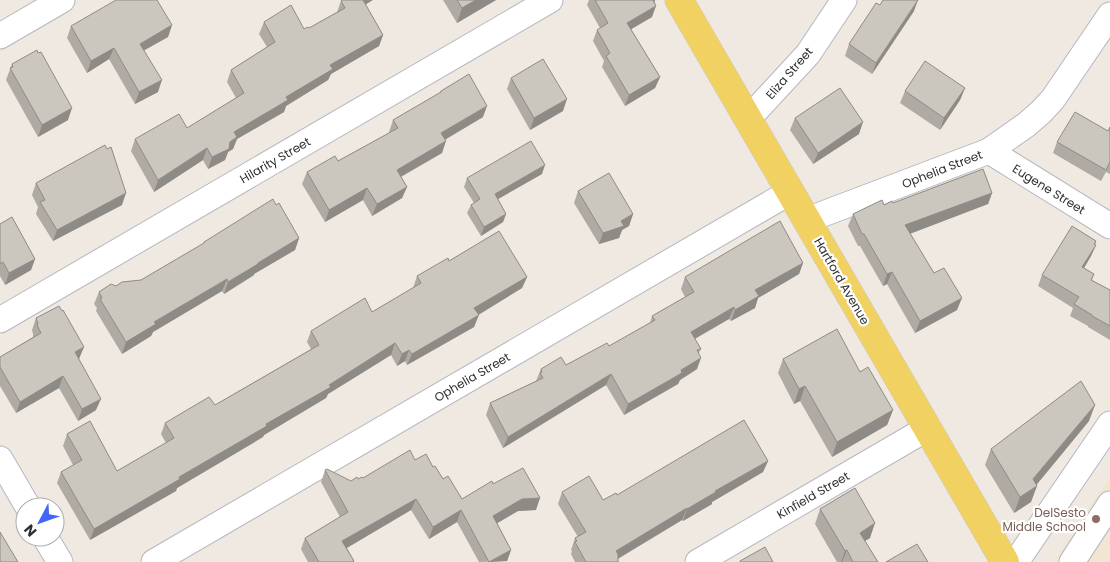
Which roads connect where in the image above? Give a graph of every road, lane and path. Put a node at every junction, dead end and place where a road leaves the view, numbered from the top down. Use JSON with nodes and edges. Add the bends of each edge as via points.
{"nodes":[{"id":1,"x":62,"y":0,"type":"edge"},
{"id":2,"x":550,"y":0,"type":"edge"},
{"id":3,"x":679,"y":0,"type":"edge"},
{"id":4,"x":844,"y":0,"type":"edge"},
{"id":5,"x":1110,"y":15,"type":"edge"},
{"id":6,"x":0,"y":36,"type":"edge"},
{"id":7,"x":748,"y":119,"type":"junction"},
{"id":8,"x":989,"y":151,"type":"junction"},
{"id":9,"x":790,"y":192,"type":"junction"},
{"id":10,"x":807,"y":220,"type":"junction"},
{"id":11,"x":1110,"y":226,"type":"edge"},
{"id":12,"x":0,"y":320,"type":"edge"},
{"id":13,"x":928,"y":428,"type":"junction"},
{"id":14,"x":1107,"y":434,"type":"edge"},
{"id":15,"x":0,"y":459,"type":"edge"},
{"id":16,"x":22,"y":497,"type":"edge"},
{"id":17,"x":1110,"y":504,"type":"edge"},
{"id":18,"x":51,"y":547,"type":"edge"},
{"id":19,"x":60,"y":562,"type":"edge"},
{"id":20,"x":154,"y":562,"type":"edge"},
{"id":21,"x":698,"y":562,"type":"edge"},
{"id":22,"x":1005,"y":562,"type":"edge"},
{"id":23,"x":1016,"y":562,"type":"edge"},
{"id":24,"x":1072,"y":562,"type":"edge"}],
"edges":[{"from":1,"to":6,"type":"street"},
{"from":2,"to":12,"type":"street","name":"Hilarity Street"},
{"from":3,"to":7,"type":"main road","name":"Hartford Avenue"},
{"from":4,"to":7,"type":"street","name":"Eliza Street","via":[[808,54]]},
{"from":5,"to":8,"type":"street","name":"Ophelia Street","via":[[1053,99],[1026,125]]},
{"from":7,"to":9,"type":"main road","name":"Hartford Avenue"},
{"from":8,"to":10,"type":"street","name":"Ophelia Street"},
{"from":8,"to":11,"type":"street","name":"Eugene Street"},
{"from":9,"to":10,"type":"main road","name":"Hartford Avenue"},
{"from":9,"to":20,"type":"street","name":"Ophelia Street"},
{"from":10,"to":13,"type":"main road","name":"Hartford Avenue"},
{"from":13,"to":21,"type":"street","name":"Kinfield Street"},
{"from":13,"to":22,"type":"main road","name":"Hartford Avenue"},
{"from":14,"to":23,"type":"street"},
{"from":15,"to":16,"type":"street"},
{"from":17,"to":24,"type":"street"},
{"from":18,"to":19,"type":"street"}]}
